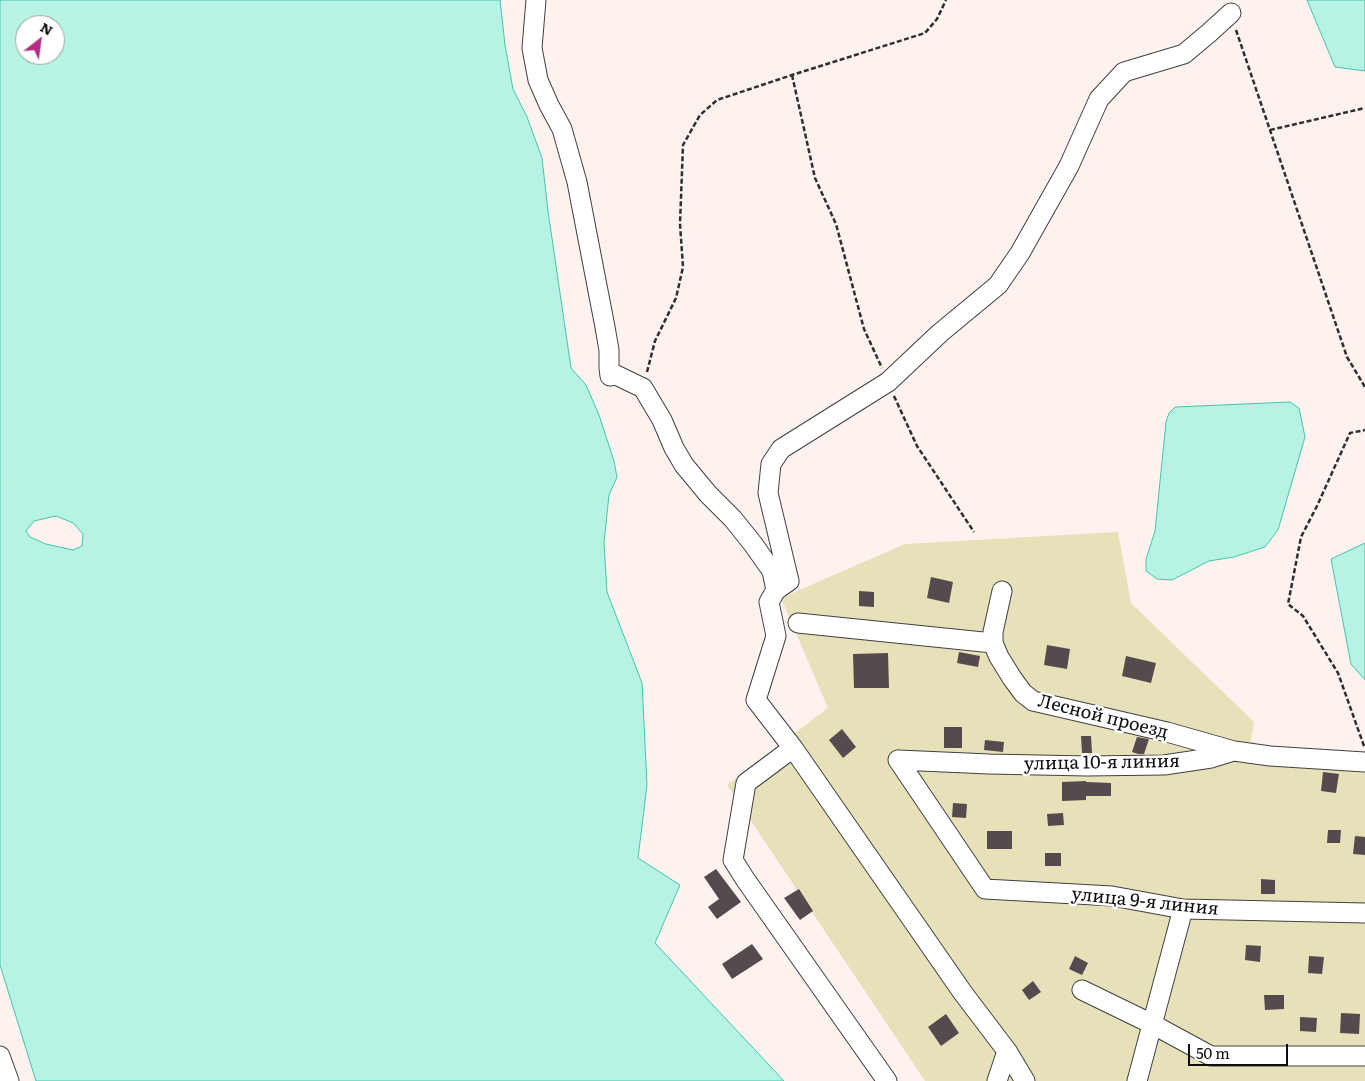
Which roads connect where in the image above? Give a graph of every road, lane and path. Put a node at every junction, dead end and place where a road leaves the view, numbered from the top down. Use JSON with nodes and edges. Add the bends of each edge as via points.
{"nodes":[{"id":1,"x":536,"y":0,"type":"edge"},
{"id":2,"x":946,"y":0,"type":"edge"},
{"id":3,"x":1230,"y":13,"type":"joint"},
{"id":4,"x":792,"y":75,"type":"junction"},
{"id":5,"x":1365,"y":108,"type":"edge"},
{"id":6,"x":1270,"y":130,"type":"junction"},
{"id":7,"x":888,"y":382,"type":"junction"},
{"id":8,"x":1365,"y":386,"type":"edge"},
{"id":9,"x":643,"y":388,"type":"junction"},
{"id":10,"x":1365,"y":430,"type":"edge"},
{"id":11,"x":974,"y":532,"type":"dead end"},
{"id":12,"x":776,"y":590,"type":"junction"},
{"id":13,"x":1002,"y":591,"type":"dead end"},
{"id":14,"x":798,"y":623,"type":"dead end"},
{"id":15,"x":993,"y":643,"type":"junction"},
{"id":16,"x":793,"y":748,"type":"junction"},
{"id":17,"x":1365,"y":750,"type":"edge"},
{"id":18,"x":1234,"y":751,"type":"junction"},
{"id":19,"x":1365,"y":762,"type":"edge"},
{"id":20,"x":985,"y":889,"type":"joint"},
{"id":21,"x":1183,"y":909,"type":"junction"},
{"id":22,"x":1365,"y":913,"type":"edge"},
{"id":23,"x":1082,"y":990,"type":"dead end"},
{"id":24,"x":1152,"y":1024,"type":"junction"},
{"id":25,"x":1007,"y":1051,"type":"junction"},
{"id":26,"x":0,"y":1056,"type":"edge"},
{"id":27,"x":1365,"y":1056,"type":"edge"},
{"id":28,"x":9,"y":1081,"type":"edge"},
{"id":29,"x":888,"y":1081,"type":"edge"},
{"id":30,"x":997,"y":1081,"type":"edge"},
{"id":31,"x":1025,"y":1081,"type":"edge"},
{"id":32,"x":1138,"y":1081,"type":"edge"}],
"edges":[{"from":1,"to":9,"type":"street","via":[[532,48],[536,72],[562,129],[577,182],[605,326],[610,376],[616,375]]},
{"from":2,"to":4,"type":"path","via":[[925,33]]},
{"from":3,"to":6,"type":"path"},
{"from":3,"to":7,"type":"street","via":[[1184,54],[1124,72],[1099,99],[1069,166],[998,285]]},
{"from":4,"to":7,"type":"path","via":[[815,178],[836,224],[864,329]]},
{"from":4,"to":9,"type":"path","via":[[717,100],[700,116],[683,145],[680,224],[683,267],[676,298],[655,341]]},
{"from":5,"to":6,"type":"path"},
{"from":6,"to":8,"type":"path","via":[[1347,357]]},
{"from":7,"to":11,"type":"path","via":[[917,446]]},
{"from":7,"to":12,"type":"street","via":[[781,449],[771,464],[768,492],[789,581]]},
{"from":9,"to":12,"type":"street","via":[[684,465],[753,544],[772,572]]},
{"from":10,"to":17,"type":"path","via":[[1350,433],[1301,537],[1288,604],[1302,616],[1338,673]]},
{"from":12,"to":16,"type":"street","via":[[769,602],[776,636],[756,700]]},
{"from":13,"to":15,"type":"street"},
{"from":14,"to":15,"type":"street"},
{"from":15,"to":18,"type":"street","name":"Лесной проезд","via":[[1012,678],[1033,701]]},
{"from":16,"to":25,"type":"street"},
{"from":16,"to":29,"type":"street","via":[[746,783],[733,860]]},
{"from":18,"to":19,"type":"street","name":"улица 10-я линия"},
{"from":18,"to":20,"type":"street","name":"улица 10-я линия","via":[[1164,765],[1078,766],[898,760]]},
{"from":20,"to":21,"type":"street","name":"улица 9-я линия","via":[[1112,896]]},
{"from":21,"to":22,"type":"street","name":"улица 9-я линия"},
{"from":21,"to":24,"type":"street"},
{"from":23,"to":24,"type":"street"},
{"from":24,"to":27,"type":"street","via":[[1210,1056]]},
{"from":24,"to":32,"type":"street"},
{"from":25,"to":30,"type":"street"},
{"from":25,"to":31,"type":"street"},
{"from":26,"to":28,"type":"street"}]}
